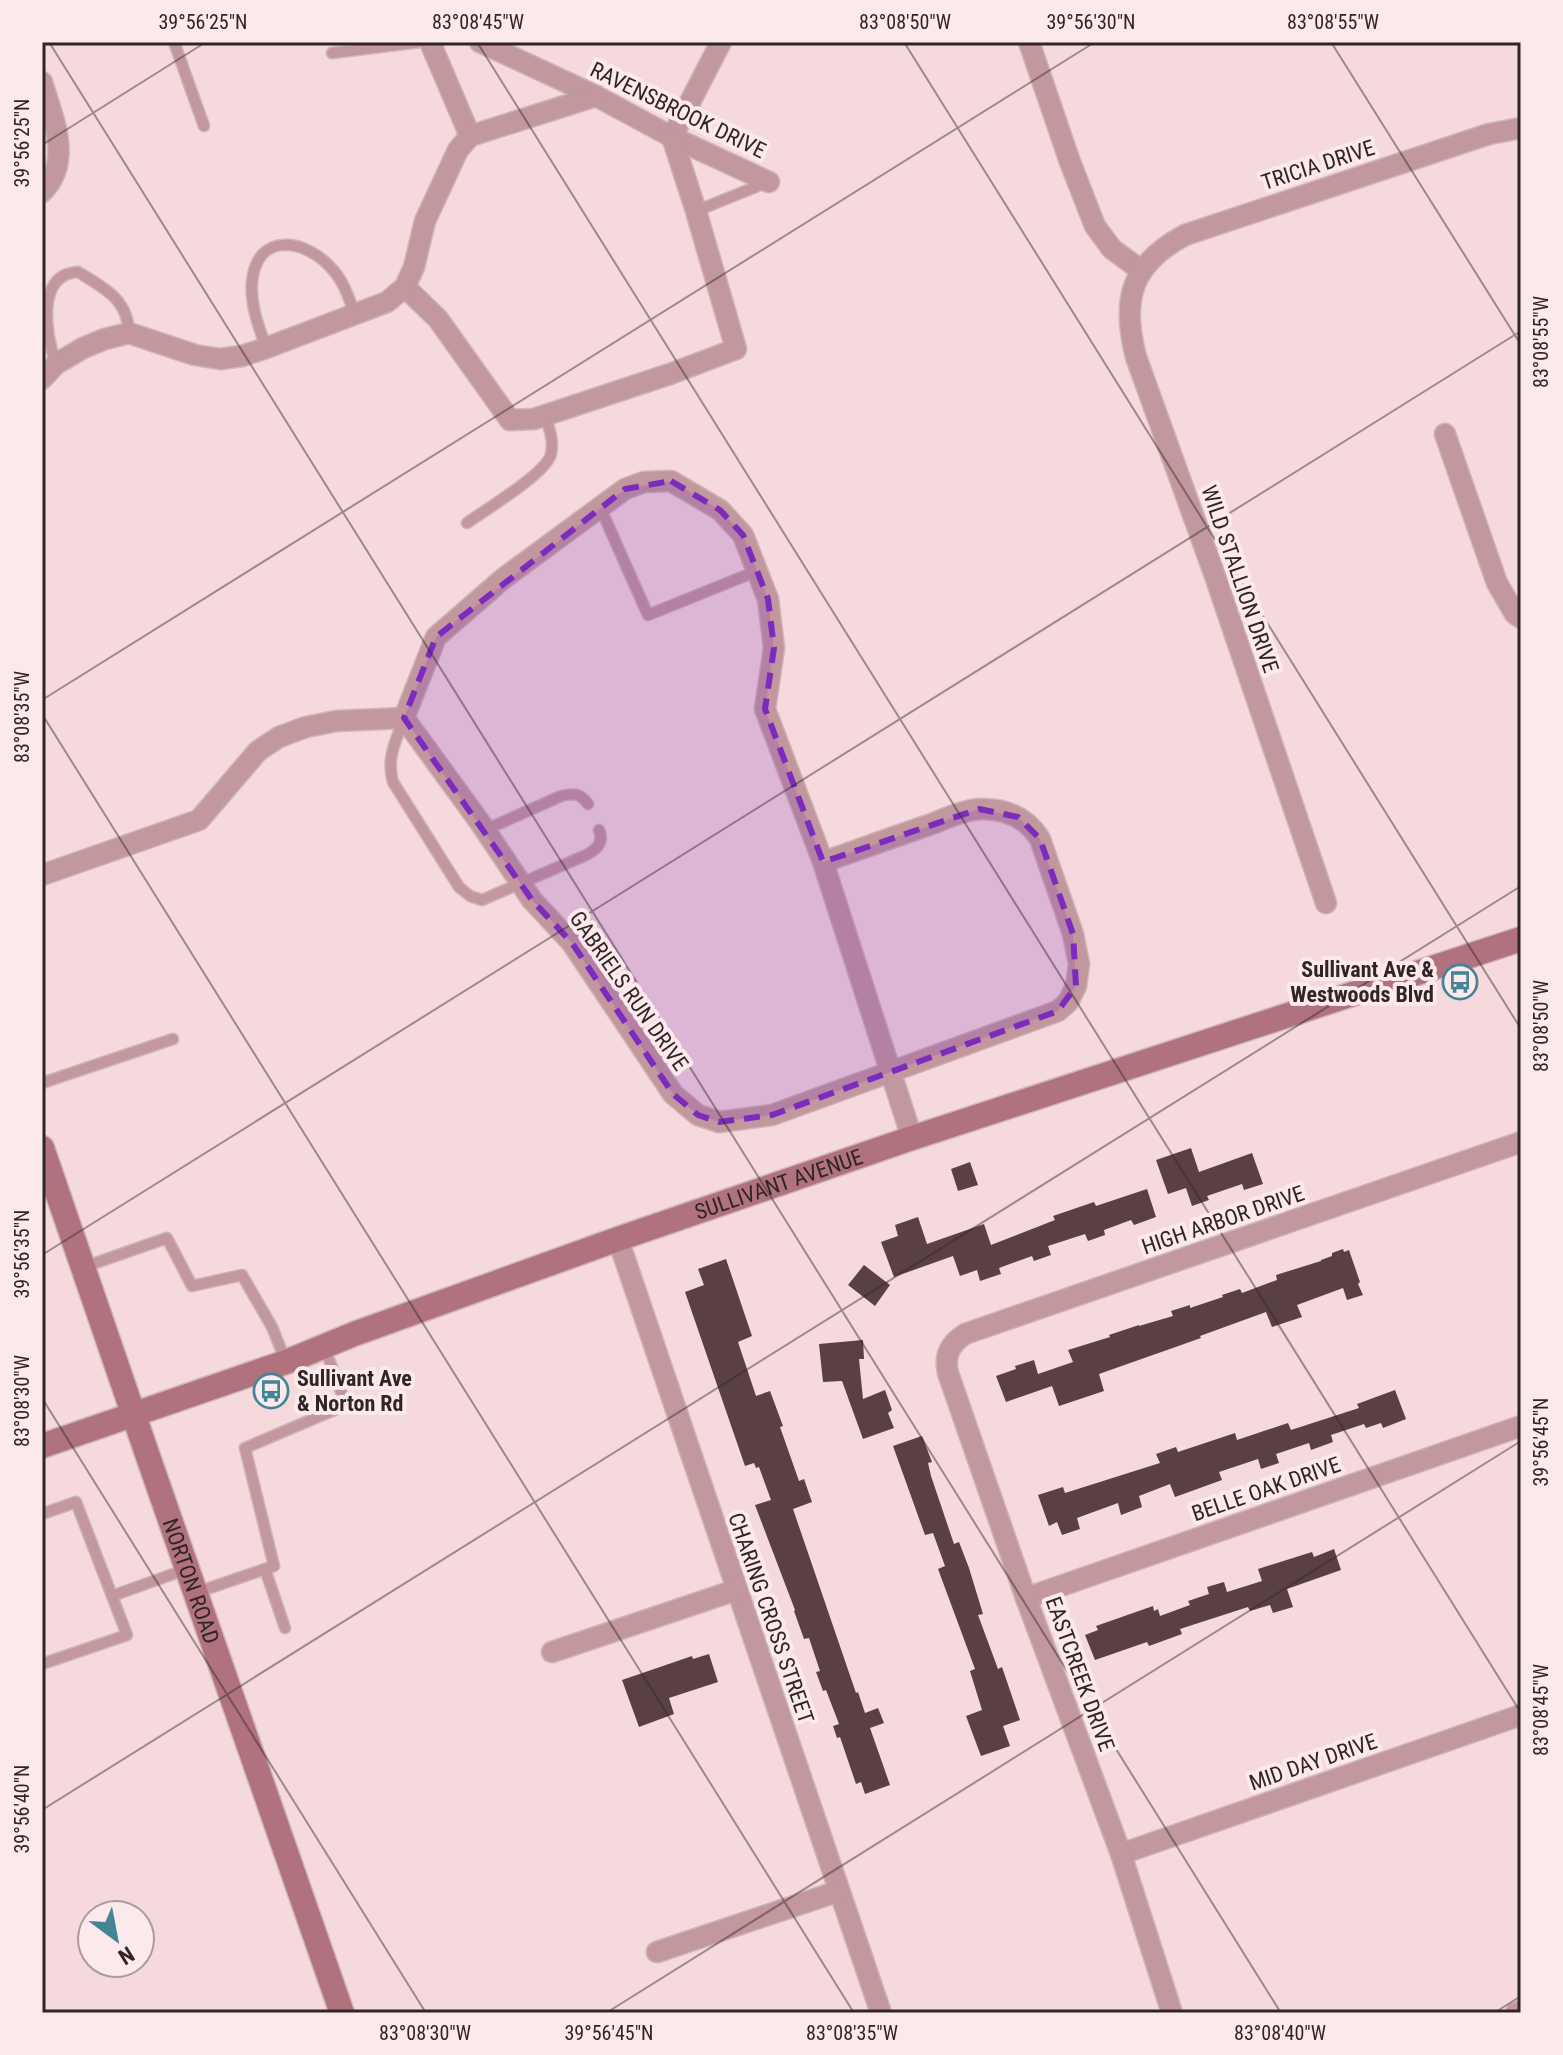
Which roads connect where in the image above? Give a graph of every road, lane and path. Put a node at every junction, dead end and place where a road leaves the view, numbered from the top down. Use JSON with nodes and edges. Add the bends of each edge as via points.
{"nodes":[{"id":1,"x":174,"y":42,"type":"edge"},
{"id":2,"x":420,"y":42,"type":"edge"},
{"id":3,"x":430,"y":42,"type":"edge"},
{"id":4,"x":480,"y":42,"type":"edge"},
{"id":5,"x":721,"y":42,"type":"edge"},
{"id":6,"x":1029,"y":42,"type":"edge"},
{"id":7,"x":332,"y":53,"type":"dead end"},
{"id":8,"x":42,"y":82,"type":"edge"},
{"id":9,"x":596,"y":96,"type":"junction"},
{"id":10,"x":204,"y":126,"type":"dead end"},
{"id":11,"x":1521,"y":128,"type":"edge"},
{"id":12,"x":470,"y":136,"type":"junction"},
{"id":13,"x":672,"y":137,"type":"junction"},
{"id":14,"x":769,"y":182,"type":"joint"},
{"id":15,"x":42,"y":192,"type":"edge"},
{"id":16,"x":696,"y":211,"type":"junction"},
{"id":17,"x":1142,"y":271,"type":"junction"},
{"id":18,"x":405,"y":287,"type":"junction"},
{"id":19,"x":355,"y":314,"type":"junction"},
{"id":20,"x":129,"y":333,"type":"junction"},
{"id":21,"x":266,"y":348,"type":"junction"},
{"id":22,"x":49,"y":372,"type":"edge"},
{"id":23,"x":545,"y":416,"type":"junction"},
{"id":24,"x":1445,"y":434,"type":"dead end"},
{"id":25,"x":600,"y":507,"type":"junction"},
{"id":26,"x":467,"y":523,"type":"dead end"},
{"id":27,"x":757,"y":571,"type":"junction"},
{"id":28,"x":1521,"y":618,"type":"edge"},
{"id":29,"x":404,"y":718,"type":"junction"},
{"id":30,"x":588,"y":804,"type":"dead end"},
{"id":31,"x":485,"y":830,"type":"junction"},
{"id":32,"x":599,"y":830,"type":"dead end"},
{"id":33,"x":823,"y":862,"type":"junction"},
{"id":34,"x":42,"y":875,"type":"edge"},
{"id":35,"x":520,"y":883,"type":"junction"},
{"id":36,"x":1326,"y":903,"type":"dead end"},
{"id":37,"x":1521,"y":939,"type":"edge"},
{"id":38,"x":173,"y":1039,"type":"dead end"},
{"id":39,"x":891,"y":1071,"type":"junction"},
{"id":40,"x":42,"y":1083,"type":"edge"},
{"id":41,"x":912,"y":1138,"type":"junction"},
{"id":42,"x":1521,"y":1142,"type":"edge"},
{"id":43,"x":43,"y":1153,"type":"edge"},
{"id":44,"x":618,"y":1239,"type":"junction"},
{"id":45,"x":82,"y":1267,"type":"junction"},
{"id":46,"x":324,"y":1346,"type":"junction"},
{"id":47,"x":948,"y":1352,"type":"joint"},
{"id":48,"x":286,"y":1362,"type":"junction"},
{"id":49,"x":133,"y":1415,"type":"junction"},
{"id":50,"x":1521,"y":1426,"type":"edge"},
{"id":51,"x":42,"y":1446,"type":"edge"},
{"id":52,"x":42,"y":1514,"type":"edge"},
{"id":53,"x":187,"y":1569,"type":"junction"},
{"id":54,"x":265,"y":1569,"type":"junction"},
{"id":55,"x":736,"y":1590,"type":"junction"},
{"id":56,"x":195,"y":1593,"type":"junction"},
{"id":57,"x":112,"y":1596,"type":"junction"},
{"id":58,"x":1026,"y":1598,"type":"junction"},
{"id":59,"x":285,"y":1628,"type":"dead end"},
{"id":60,"x":552,"y":1652,"type":"dead end"},
{"id":61,"x":42,"y":1664,"type":"edge"},
{"id":62,"x":1521,"y":1715,"type":"edge"},
{"id":63,"x":1121,"y":1854,"type":"junction"},
{"id":64,"x":839,"y":1891,"type":"junction"},
{"id":65,"x":657,"y":1952,"type":"dead end"},
{"id":66,"x":342,"y":2013,"type":"edge"},
{"id":67,"x":881,"y":2013,"type":"edge"},
{"id":68,"x":1172,"y":2013,"type":"edge"}],
"edges":[{"from":1,"to":10,"type":"lane"},
{"from":2,"to":7,"type":"lane"},
{"from":3,"to":12,"type":"street"},
{"from":4,"to":9,"type":"street","name":"RAVENSBROOK DRIVE"},
{"from":5,"to":13,"type":"street"},
{"from":6,"to":17,"type":"street","via":[[1095,226],[1112,249]]},
{"from":8,"to":15,"type":"street","via":[[60,147],[54,177]]},
{"from":9,"to":12,"type":"street"},
{"from":9,"to":13,"type":"street","name":"RAVENSBROOK DRIVE"},
{"from":11,"to":17,"type":"street","name":"TRICIA DRIVE","via":[[1185,235]]},
{"from":12,"to":18,"type":"street","via":[[458,150],[425,221]]},
{"from":13,"to":14,"type":"street","name":"RAVENSBROOK DRIVE"},
{"from":13,"to":16,"type":"street"},
{"from":14,"to":16,"type":"lane"},
{"from":16,"to":23,"type":"street","via":[[736,349]]},
{"from":17,"to":36,"type":"street","name":"WILD STALLION DRIVE","via":[[1130,305],[1136,357]]},
{"from":18,"to":19,"type":"street","via":[[387,302]]},
{"from":18,"to":23,"type":"street","via":[[438,319],[510,420]]},
{"from":19,"to":21,"type":"street"},
{"from":19,"to":21,"type":"lane","via":[[341,281],[320,257],[302,246],[273,247],[265,252],[252,280]]},
{"from":20,"to":21,"type":"street","via":[[220,359]]},
{"from":20,"to":22,"type":"street","via":[[83,348]]},
{"from":20,"to":22,"type":"lane","via":[[124,308],[101,285],[78,272],[63,275],[55,283],[46,314]]},
{"from":23,"to":26,"type":"lane","via":[[552,438],[547,464]]},
{"from":24,"to":28,"type":"street","via":[[1497,583]]},
{"from":25,"to":27,"type":"street","via":[[644,482],[671,481],[720,510],[743,535]]},
{"from":25,"to":27,"type":"lane","via":[[648,615]]},
{"from":25,"to":29,"type":"street","via":[[436,637]]},
{"from":27,"to":33,"type":"street","via":[[768,599],[774,648],[765,709]]},
{"from":29,"to":31,"type":"street","name":"GABRIELS RUN DRIVE"},
{"from":29,"to":34,"type":"street","via":[[336,721],[279,737],[258,751],[199,820]]},
{"from":29,"to":35,"type":"lane","via":[[389,770],[459,887],[482,900]]},
{"from":30,"to":31,"type":"lane","via":[[574,793],[561,796]]},
{"from":31,"to":35,"type":"street","name":"GABRIELS RUN DRIVE"},
{"from":32,"to":35,"type":"lane","via":[[594,851]]},
{"from":33,"to":39,"type":"street"},
{"from":33,"to":39,"type":"street","name":"GABRIELS RUN DRIVE","via":[[979,809],[1000,811],[1031,825],[1040,839],[1073,934],[1079,964],[1076,986],[1058,1011]]},
{"from":35,"to":39,"type":"street","name":"GABRIELS RUN DRIVE","via":[[572,943],[673,1094],[698,1115],[719,1122],[772,1115]]},
{"from":37,"to":41,"type":"street","name":"SULLIVANT AVENUE"},
{"from":38,"to":40,"type":"lane"},
{"from":39,"to":41,"type":"street"},
{"from":41,"to":44,"type":"street","name":"SULLIVANT AVENUE"},
{"from":42,"to":47,"type":"street","name":"HIGH ARBOR DRIVE","via":[[965,1334]]},
{"from":43,"to":45,"type":"street","name":"NORTON ROAD"},
{"from":44,"to":46,"type":"street","name":"SULLIVANT AVENUE"},
{"from":44,"to":55,"type":"street","name":"CHARING CROSS STREET"},
{"from":45,"to":48,"type":"lane","via":[[167,1238],[192,1286],[242,1275]]},
{"from":45,"to":49,"type":"street","name":"NORTON ROAD"},
{"from":46,"to":48,"type":"street","name":"SULLIVANT AVENUE"},
{"from":46,"to":54,"type":"lane","via":[[346,1405],[245,1448],[274,1566]]},
{"from":47,"to":58,"type":"street","name":"EASTCREEK DRIVE","via":[[948,1373]]},
{"from":48,"to":49,"type":"street","name":"SULLIVANT AVENUE"},
{"from":49,"to":51,"type":"street","name":"SULLIVANT AVENUE"},
{"from":49,"to":53,"type":"street","name":"NORTON ROAD"},
{"from":50,"to":58,"type":"street","name":"BELLE OAK DRIVE"},
{"from":52,"to":57,"type":"lane","via":[[76,1502]]},
{"from":53,"to":56,"type":"street","name":"NORTON ROAD"},
{"from":53,"to":57,"type":"lane"},
{"from":54,"to":56,"type":"lane"},
{"from":54,"to":59,"type":"lane"},
{"from":55,"to":60,"type":"street"},
{"from":55,"to":64,"type":"street","name":"CHARING CROSS STREET"},
{"from":56,"to":66,"type":"street","name":"NORTON ROAD"},
{"from":57,"to":61,"type":"lane","via":[[127,1635]]},
{"from":58,"to":63,"type":"street","name":"EASTCREEK DRIVE"},
{"from":62,"to":63,"type":"street","name":"MID DAY DRIVE"},
{"from":63,"to":68,"type":"street","name":"EASTCREEK DRIVE"},
{"from":64,"to":65,"type":"street"},
{"from":64,"to":67,"type":"street","name":"CHARING CROSS STREET"}]}
